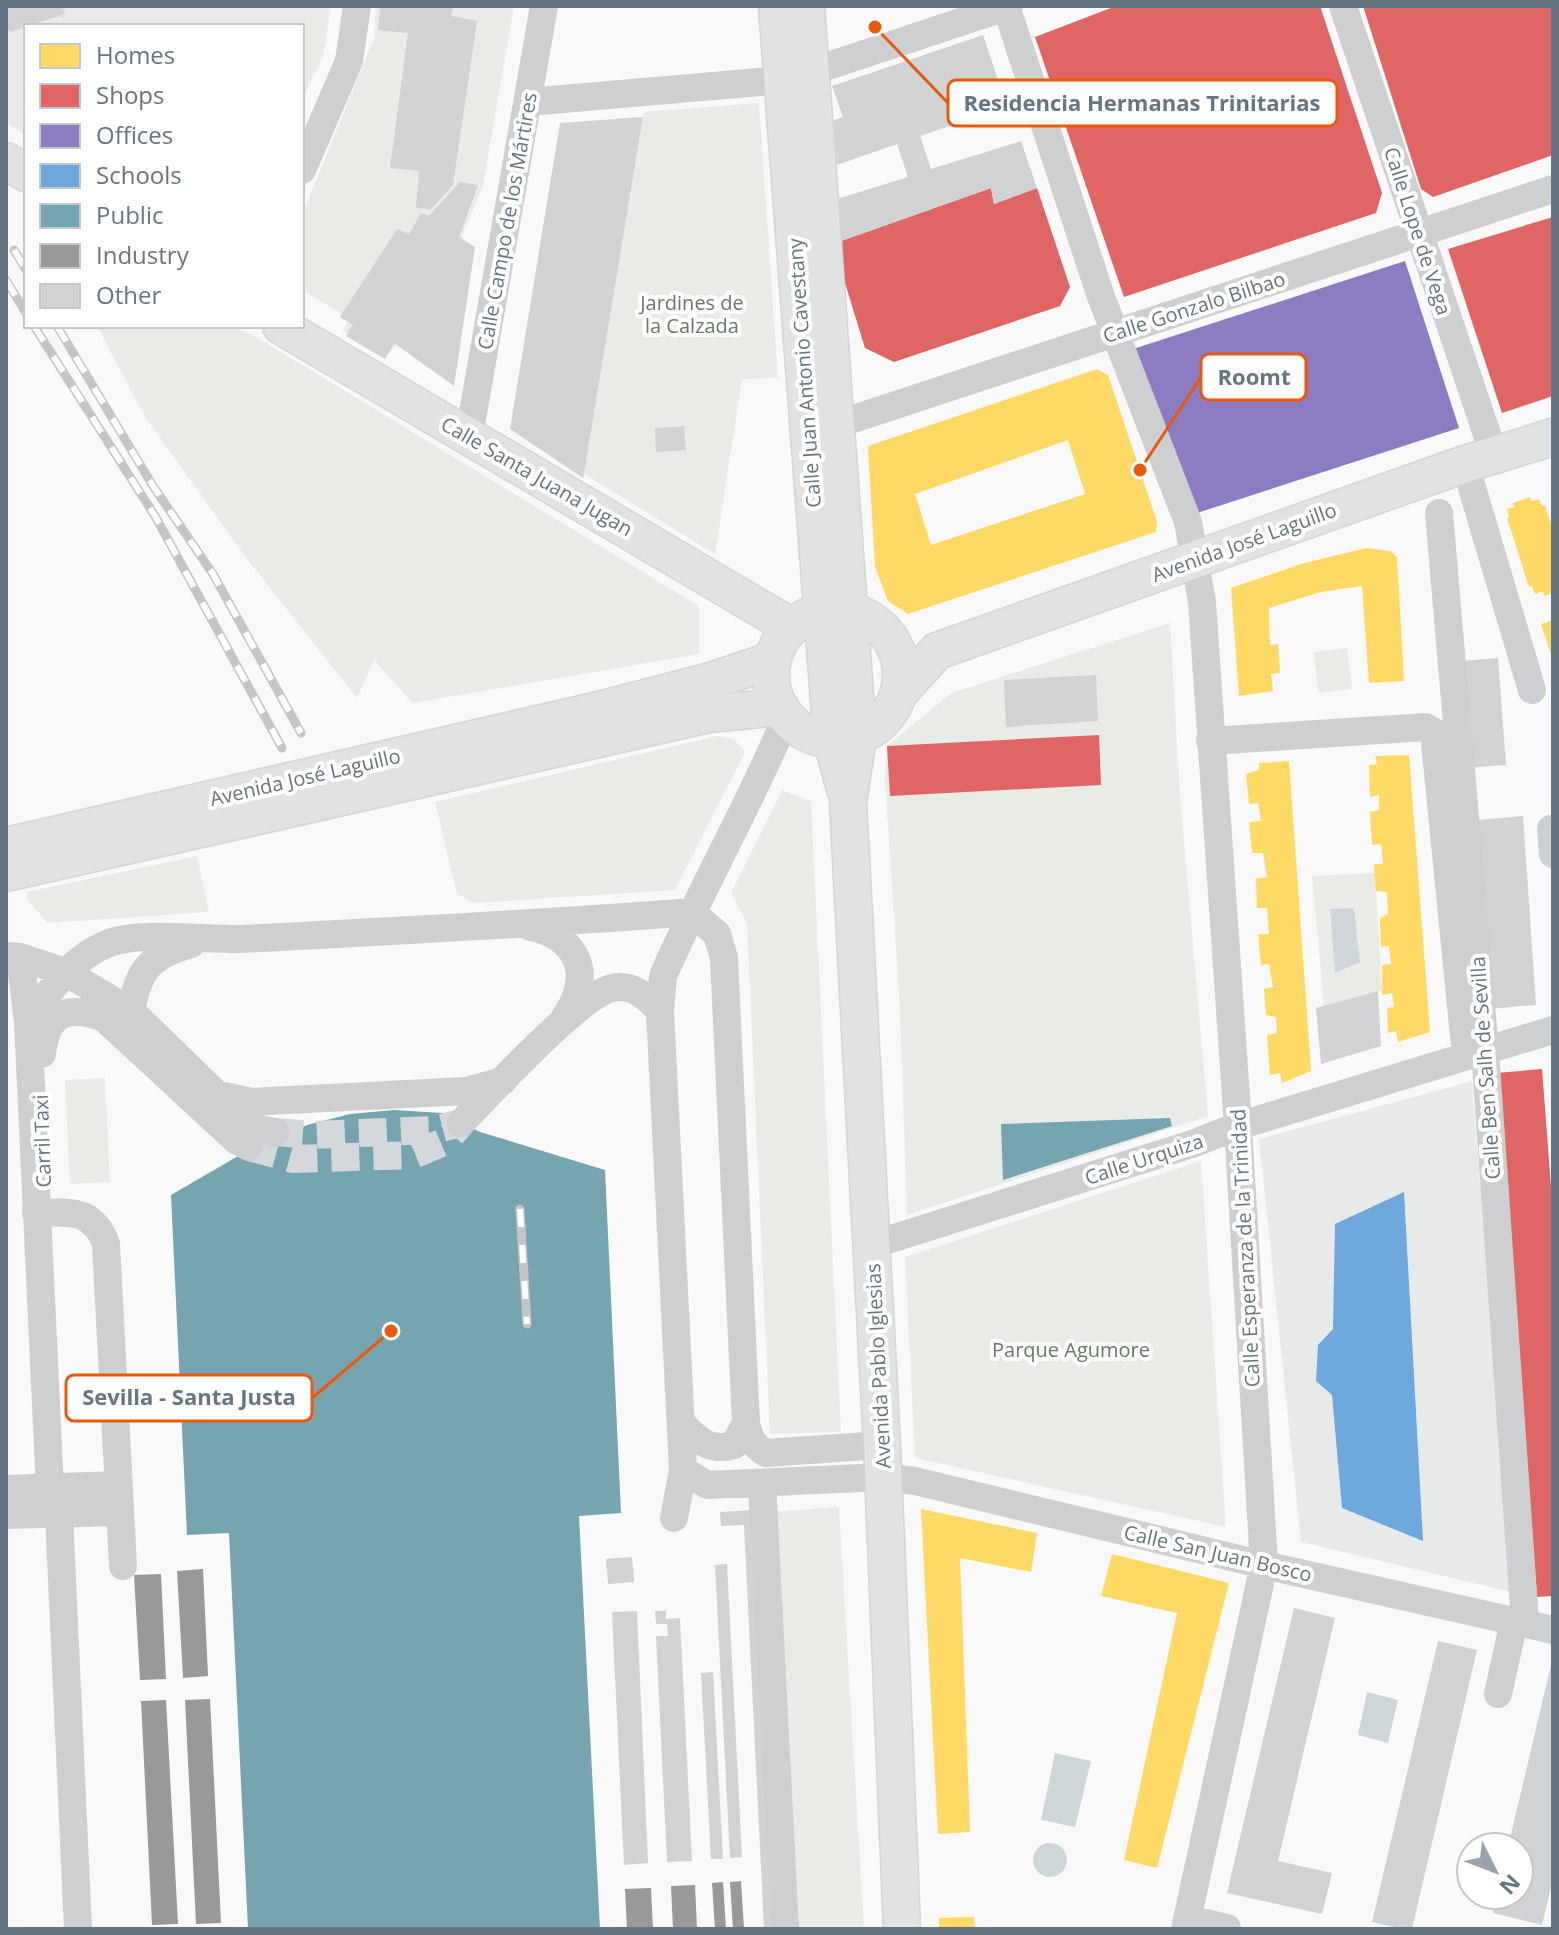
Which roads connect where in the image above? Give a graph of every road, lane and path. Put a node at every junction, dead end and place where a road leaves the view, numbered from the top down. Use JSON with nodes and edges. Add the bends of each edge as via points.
{"nodes":[{"id":1,"x":357,"y":6,"type":"edge"},
{"id":2,"x":544,"y":6,"type":"edge"},
{"id":3,"x":777,"y":6,"type":"edge"},
{"id":4,"x":806,"y":6,"type":"edge"},
{"id":5,"x":1007,"y":6,"type":"edge"},
{"id":6,"x":1343,"y":6,"type":"edge"},
{"id":7,"x":796,"y":76,"type":"junction"},
{"id":8,"x":528,"y":102,"type":"junction"},
{"id":9,"x":6,"y":161,"type":"edge"},
{"id":10,"x":304,"y":165,"type":"edge"},
{"id":11,"x":24,"y":172,"type":"edge"},
{"id":12,"x":1553,"y":189,"type":"edge"},
{"id":13,"x":1418,"y":234,"type":"junction"},
{"id":14,"x":284,"y":328,"type":"edge"},
{"id":15,"x":1116,"y":332,"type":"junction"},
{"id":16,"x":835,"y":425,"type":"junction"},
{"id":17,"x":469,"y":436,"type":"junction"},
{"id":18,"x":1553,"y":437,"type":"edge"},
{"id":19,"x":1479,"y":459,"type":"junction"},
{"id":20,"x":1439,"y":513,"type":"dead end"},
{"id":21,"x":1194,"y":560,"type":"junction"},
{"id":22,"x":821,"y":617,"type":"junction"},
{"id":23,"x":890,"y":637,"type":"junction"},
{"id":24,"x":937,"y":651,"type":"junction"},
{"id":25,"x":773,"y":660,"type":"junction"},
{"id":26,"x":1532,"y":690,"type":"dead end"},
{"id":27,"x":899,"y":693,"type":"junction"},
{"id":28,"x":783,"y":712,"type":"junction"},
{"id":29,"x":599,"y":724,"type":"junction"},
{"id":30,"x":845,"y":738,"type":"junction"},
{"id":31,"x":1210,"y":741,"type":"junction"},
{"id":32,"x":10,"y":858,"type":"edge"},
{"id":33,"x":691,"y":912,"type":"junction"},
{"id":34,"x":519,"y":925,"type":"junction"},
{"id":35,"x":207,"y":940,"type":"junction"},
{"id":36,"x":13,"y":956,"type":"edge"},
{"id":37,"x":65,"y":972,"type":"junction"},
{"id":38,"x":131,"y":1011,"type":"junction"},
{"id":39,"x":660,"y":1011,"type":"junction"},
{"id":40,"x":28,"y":1022,"type":"junction"},
{"id":41,"x":562,"y":1023,"type":"junction"},
{"id":42,"x":1553,"y":1030,"type":"edge"},
{"id":43,"x":1475,"y":1054,"type":"junction"},
{"id":44,"x":503,"y":1081,"type":"junction"},
{"id":45,"x":214,"y":1093,"type":"junction"},
{"id":46,"x":461,"y":1123,"type":"tunnel mouth"},
{"id":47,"x":1238,"y":1126,"type":"junction"},
{"id":48,"x":275,"y":1132,"type":"tunnel mouth"},
{"id":49,"x":249,"y":1147,"type":"tunnel mouth"},
{"id":50,"x":40,"y":1213,"type":"junction"},
{"id":51,"x":872,"y":1245,"type":"junction"},
{"id":52,"x":746,"y":1423,"type":"junction"},
{"id":53,"x":682,"y":1424,"type":"junction"},
{"id":54,"x":883,"y":1461,"type":"junction"},
{"id":55,"x":683,"y":1470,"type":"junction"},
{"id":56,"x":762,"y":1484,"type":"junction"},
{"id":57,"x":707,"y":1485,"type":"junction"},
{"id":58,"x":6,"y":1489,"type":"edge"},
{"id":59,"x":56,"y":1496,"type":"junction"},
{"id":60,"x":118,"y":1498,"type":"junction"},
{"id":61,"x":6,"y":1515,"type":"edge"},
{"id":62,"x":1264,"y":1565,"type":"junction"},
{"id":63,"x":123,"y":1566,"type":"dead end"},
{"id":64,"x":1520,"y":1622,"type":"junction"},
{"id":65,"x":1553,"y":1630,"type":"edge"},
{"id":66,"x":1498,"y":1694,"type":"dead end"},
{"id":67,"x":1186,"y":1924,"type":"edge"},
{"id":68,"x":1227,"y":1928,"type":"edge"},
{"id":69,"x":78,"y":1929,"type":"edge"},
{"id":70,"x":785,"y":1929,"type":"edge"},
{"id":71,"x":902,"y":1929,"type":"edge"}],
"edges":[{"from":1,"to":10,"type":"street","via":[[349,61]]},
{"from":2,"to":8,"type":"street","name":"Calle Campo de los Mártires"},
{"from":3,"to":7,"type":"main road","name":"Calle Juan Antonio Cavestany"},
{"from":4,"to":7,"type":"main road","name":"Calle Juan Antonio Cavestany"},
{"from":5,"to":7,"type":"street"},
{"from":5,"to":15,"type":"street","name":"Calle Esperanza de la Trinidad"},
{"from":6,"to":13,"type":"street","name":"Calle Lope de Vega"},
{"from":7,"to":8,"type":"street"},
{"from":7,"to":16,"type":"main road","name":"Calle Juan Antonio Cavestany"},
{"from":7,"to":22,"type":"main road","name":"Calle Juan Antonio Cavestany"},
{"from":8,"to":17,"type":"street","name":"Calle Campo de los Mártires"},
{"from":9,"to":11,"type":"main road"},
{"from":12,"to":13,"type":"street","name":"Calle Gonzalo Bilbao"},
{"from":13,"to":15,"type":"street","name":"Calle Gonzalo Bilbao"},
{"from":13,"to":19,"type":"street","name":"Calle Lope de Vega"},
{"from":14,"to":17,"type":"main road","name":"Calle Santa Juana Jugan"},
{"from":15,"to":16,"type":"street","name":"Calle Gonzalo Bilbao"},
{"from":15,"to":21,"type":"street","name":"Calle Esperanza de la Trinidad","via":[[1188,522]]},
{"from":16,"to":22,"type":"main road","name":"Calle Juan Antonio Cavestany"},
{"from":17,"to":22,"type":"main road","name":"Calle Santa Juana Jugan"},
{"from":18,"to":19,"type":"main road","name":"Avenida José Laguillo"},
{"from":19,"to":21,"type":"main road","name":"Avenida José Laguillo"},
{"from":19,"to":26,"type":"street","name":"Calle Lope de Vega"},
{"from":20,"to":43,"type":"street","name":"Calle Ben Salh de Sevilla"},
{"from":21,"to":24,"type":"main road","name":"Avenida José Laguillo"},
{"from":21,"to":31,"type":"street","name":"Calle Esperanza de la Trinidad","via":[[1202,602]]},
{"from":22,"to":23,"type":"main road","name":"Calle Santa Juana Jugan","via":[[871,620]]},
{"from":22,"to":25,"type":"main road","via":[[780,642]]},
{"from":22,"to":30,"type":"main road","name":"Calle Juan Antonio Cavestany"},
{"from":23,"to":24,"type":"main road","name":"Calle Santa Juana Jugan"},
{"from":23,"to":27,"type":"main road","via":[[901,664]]},
{"from":24,"to":27,"type":"main road"},
{"from":25,"to":28,"type":"main road","via":[[772,684]]},
{"from":25,"to":29,"type":"main road"},
{"from":27,"to":30,"type":"main road","via":[[891,712],[876,727]]},
{"from":28,"to":29,"type":"main road"},
{"from":28,"to":30,"type":"main road","via":[[815,737]]},
{"from":28,"to":33,"type":"street","via":[[768,762]]},
{"from":29,"to":32,"type":"main road","name":"Avenida José Laguillo"},
{"from":30,"to":51,"type":"main road","name":"Avenida Pablo Iglesias"},
{"from":31,"to":43,"type":"street","via":[[1426,727],[1434,732]]},
{"from":31,"to":47,"type":"street","name":"Calle Esperanza de la Trinidad"},
{"from":33,"to":34,"type":"street"},
{"from":33,"to":39,"type":"street","via":[[663,976]]},
{"from":33,"to":52,"type":"street","via":[[717,934],[724,958]]},
{"from":34,"to":35,"type":"street"},
{"from":34,"to":41,"type":"street","via":[[546,930],[567,942],[579,966],[577,996]]},
{"from":35,"to":37,"type":"street","via":[[113,942],[85,954]]},
{"from":35,"to":38,"type":"street","via":[[164,952],[148,965]]},
{"from":36,"to":37,"type":"street"},
{"from":36,"to":40,"type":"street"},
{"from":37,"to":38,"type":"street"},
{"from":37,"to":40,"type":"street"},
{"from":38,"to":45,"type":"street"},
{"from":39,"to":41,"type":"street","via":[[638,992],[613,987]]},
{"from":39,"to":53,"type":"street"},
{"from":40,"to":50,"type":"street"},
{"from":41,"to":44,"type":"street"},
{"from":42,"to":43,"type":"street","name":"Calle Urquiza"},
{"from":43,"to":47,"type":"street","name":"Calle Urquiza"},
{"from":43,"to":64,"type":"street","name":"Calle Ben Salh de Sevilla"},
{"from":44,"to":45,"type":"street","via":[[466,1091],[251,1102]]},
{"from":44,"to":46,"type":"street"},
{"from":45,"to":48,"type":"street","via":[[240,1117]]},
{"from":47,"to":51,"type":"street","name":"Calle Urquiza"},
{"from":47,"to":62,"type":"street","name":"Calle Esperanza de la Trinidad"},
{"from":49,"to":50,"type":"street","name":"Carril Taxi","via":[[104,1018],[68,1011],[44,1031],[39,1076]]},
{"from":50,"to":59,"type":"street"},
{"from":50,"to":60,"type":"street","via":[[87,1217],[106,1244]]},
{"from":51,"to":54,"type":"main road","name":"Avenida Pablo Iglesias"},
{"from":52,"to":53,"type":"street","via":[[734,1445],[718,1448],[702,1444]]},
{"from":52,"to":54,"type":"street","via":[[754,1446],[766,1453]]},
{"from":53,"to":55,"type":"street"},
{"from":54,"to":56,"type":"street"},
{"from":54,"to":62,"type":"street","name":"Calle San Juan Bosco","via":[[915,1481]]},
{"from":54,"to":71,"type":"main road","name":"Avenida Pablo Iglesias"},
{"from":55,"to":57,"type":"street"},
{"from":55,"to":57,"type":"street","via":[[683,1518]]},
{"from":56,"to":57,"type":"street"},
{"from":56,"to":70,"type":"street"},
{"from":58,"to":59,"type":"street"},
{"from":59,"to":60,"type":"street"},
{"from":59,"to":61,"type":"street"},
{"from":59,"to":69,"type":"street"},
{"from":60,"to":63,"type":"street"},
{"from":62,"to":64,"type":"street","name":"Calle San Juan Bosco"},
{"from":62,"to":67,"type":"street","name":"Calle Esperanza de la Trinidad"},
{"from":64,"to":65,"type":"street","name":"Calle San Juan Bosco"},
{"from":64,"to":66,"type":"street","name":"Calle Ben Salh de Sevilla"},
{"from":67,"to":68,"type":"street"}]}
